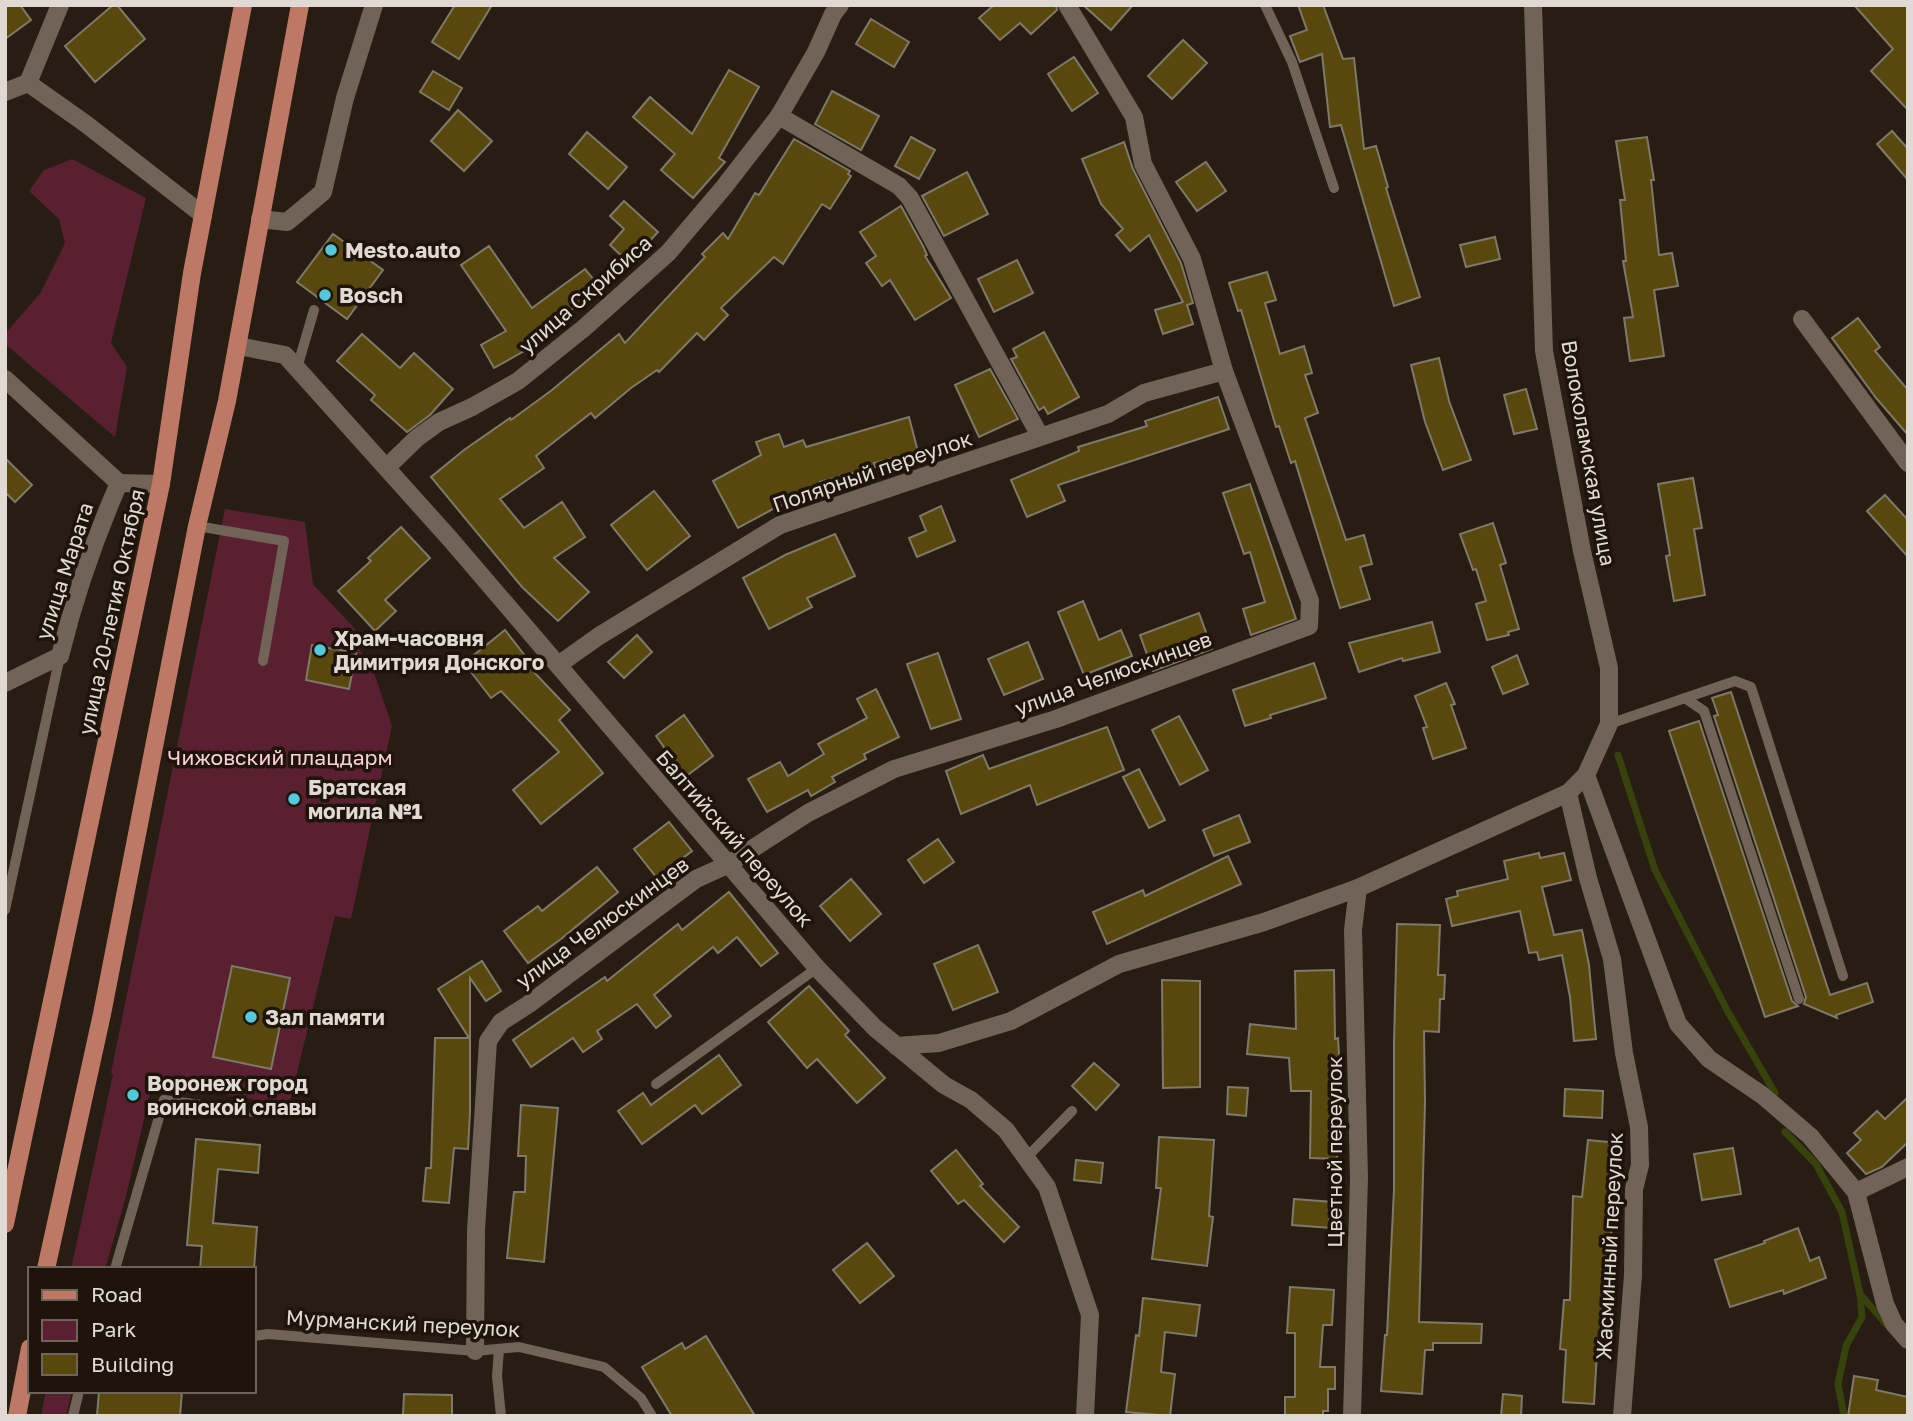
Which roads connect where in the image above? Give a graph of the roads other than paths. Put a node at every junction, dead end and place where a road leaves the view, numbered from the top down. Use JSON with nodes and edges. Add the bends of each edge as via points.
{"nodes":[{"id":1,"x":60,"y":5,"type":"edge"},
{"id":2,"x":243,"y":5,"type":"edge"},
{"id":3,"x":300,"y":5,"type":"edge"},
{"id":4,"x":374,"y":5,"type":"edge"},
{"id":5,"x":840,"y":5,"type":"edge"},
{"id":6,"x":1067,"y":5,"type":"edge"},
{"id":7,"x":1265,"y":5,"type":"edge"},
{"id":8,"x":1533,"y":5,"type":"edge"},
{"id":9,"x":28,"y":83,"type":"junction"},
{"id":10,"x":5,"y":92,"type":"edge"},
{"id":11,"x":779,"y":116,"type":"junction"},
{"id":12,"x":1334,"y":188,"type":"dead end"},
{"id":13,"x":203,"y":215,"type":"junction"},
{"id":14,"x":260,"y":219,"type":"junction"},
{"id":15,"x":314,"y":310,"type":"dead end"},
{"id":16,"x":1802,"y":319,"type":"dead end"},
{"id":17,"x":238,"y":346,"type":"junction"},
{"id":18,"x":297,"y":368,"type":"junction"},
{"id":19,"x":1224,"y":370,"type":"junction"},
{"id":20,"x":5,"y":379,"type":"edge"},
{"id":21,"x":1040,"y":436,"type":"junction"},
{"id":22,"x":1908,"y":463,"type":"edge"},
{"id":23,"x":387,"y":467,"type":"junction"},
{"id":24,"x":119,"y":483,"type":"junction"},
{"id":25,"x":161,"y":484,"type":"junction"},
{"id":26,"x":197,"y":526,"type":"junction"},
{"id":27,"x":60,"y":656,"type":"junction"},
{"id":28,"x":263,"y":662,"type":"dead end"},
{"id":29,"x":558,"y":665,"type":"junction"},
{"id":30,"x":5,"y":683,"type":"edge"},
{"id":31,"x":1685,"y":698,"type":"junction"},
{"id":32,"x":1609,"y":724,"type":"junction"},
{"id":33,"x":1586,"y":775,"type":"junction"},
{"id":34,"x":1569,"y":793,"type":"junction"},
{"id":35,"x":727,"y":865,"type":"junction"},
{"id":36,"x":1358,"y":888,"type":"junction"},
{"id":37,"x":5,"y":910,"type":"edge"},
{"id":38,"x":817,"y":968,"type":"junction"},
{"id":39,"x":1843,"y":976,"type":"dead end"},
{"id":40,"x":1799,"y":999,"type":"dead end"},
{"id":41,"x":896,"y":1046,"type":"junction"},
{"id":42,"x":656,"y":1084,"type":"dead end"},
{"id":43,"x":1072,"y":1111,"type":"dead end"},
{"id":44,"x":261,"y":1113,"type":"dead end"},
{"id":45,"x":1027,"y":1157,"type":"junction"},
{"id":46,"x":1908,"y":1167,"type":"edge"},
{"id":47,"x":1856,"y":1192,"type":"junction"},
{"id":48,"x":5,"y":1224,"type":"edge"},
{"id":49,"x":46,"y":1267,"type":"edge"},
{"id":50,"x":117,"y":1267,"type":"edge"},
{"id":51,"x":256,"y":1336,"type":"edge"},
{"id":52,"x":1908,"y":1340,"type":"edge"},
{"id":53,"x":499,"y":1349,"type":"junction"},
{"id":54,"x":475,"y":1351,"type":"junction"},
{"id":55,"x":28,"y":1358,"type":"edge"},
{"id":56,"x":79,"y":1393,"type":"edge"},
{"id":57,"x":17,"y":1416,"type":"edge"},
{"id":58,"x":73,"y":1416,"type":"edge"},
{"id":59,"x":501,"y":1416,"type":"edge"},
{"id":60,"x":652,"y":1416,"type":"edge"},
{"id":61,"x":1085,"y":1416,"type":"edge"},
{"id":62,"x":1352,"y":1416,"type":"edge"},
{"id":63,"x":1622,"y":1416,"type":"edge"}],
"edges":[{"from":1,"to":9,"type":"street"},
{"from":2,"to":13,"type":"main road","name":"улица 20-летия Октября"},
{"from":3,"to":14,"type":"main road"},
{"from":4,"to":14,"type":"street","via":[[345,98],[323,192],[286,222]]},
{"from":5,"to":11,"type":"street","name":"улица Скрибиса"},
{"from":6,"to":19,"type":"street","via":[[1134,117],[1143,164],[1192,259]]},
{"from":7,"to":12,"type":"lane","via":[[1292,62]]},
{"from":8,"to":32,"type":"street","name":"Волоколамская улица","via":[[1544,351],[1609,668]]},
{"from":9,"to":10,"type":"street"},
{"from":9,"to":13,"type":"street"},
{"from":11,"to":21,"type":"street","via":[[899,186],[910,198]]},
{"from":11,"to":23,"type":"street","name":"улица Скрибиса","via":[[708,206],[640,278],[518,381],[439,422]]},
{"from":13,"to":25,"type":"main road","name":"улица 20-летия Октября"},
{"from":14,"to":17,"type":"main road"},
{"from":15,"to":18,"type":"lane"},
{"from":16,"to":22,"type":"street"},
{"from":17,"to":18,"type":"street","name":"Балтийский переулок","via":[[285,355]]},
{"from":17,"to":26,"type":"main road"},
{"from":18,"to":23,"type":"street","name":"Балтийский переулок"},
{"from":19,"to":21,"type":"street","name":"Полярный переулок","via":[[1144,393],[1108,414]]},
{"from":19,"to":35,"type":"street","name":"улица Челюскинцев","via":[[1310,601],[1309,626],[1056,719],[894,769],[808,813]]},
{"from":20,"to":24,"type":"street"},
{"from":21,"to":29,"type":"street","name":"Полярный переулок","via":[[780,525]]},
{"from":23,"to":29,"type":"street","name":"Балтийский переулок"},
{"from":24,"to":25,"type":"street"},
{"from":24,"to":27,"type":"street","name":"улица Марата","via":[[94,539]]},
{"from":25,"to":48,"type":"main road","name":"улица 20-летия Октября"},
{"from":26,"to":28,"type":"lane","via":[[284,541]]},
{"from":26,"to":49,"type":"main road","via":[[102,1014]]},
{"from":27,"to":30,"type":"street","name":"улица Марата"},
{"from":27,"to":37,"type":"lane"},
{"from":29,"to":35,"type":"street","name":"Балтийский переулок"},
{"from":31,"to":32,"type":"lane"},
{"from":31,"to":39,"type":"lane","via":[[1735,681],[1751,687]]},
{"from":31,"to":40,"type":"lane","via":[[1704,711]]},
{"from":32,"to":33,"type":"street","name":"Волоколамская улица"},
{"from":33,"to":34,"type":"street","name":"Волоколамская улица"},
{"from":33,"to":47,"type":"street","via":[[1678,1024],[1709,1059],[1762,1095],[1810,1136]]},
{"from":34,"to":36,"type":"street"},
{"from":34,"to":63,"type":"street","name":"Жасминный переулок","via":[[1612,960],[1639,1127]]},
{"from":35,"to":38,"type":"street","name":"Балтийский переулок"},
{"from":35,"to":54,"type":"street","name":"улица Челюскинцев","via":[[696,879],[501,1022],[488,1041],[476,1230]]},
{"from":36,"to":41,"type":"street","via":[[1264,922],[1119,964],[1011,1021],[939,1043]]},
{"from":36,"to":62,"type":"street","name":"Цветной переулок","via":[[1353,930],[1359,1178]]},
{"from":38,"to":41,"type":"street","name":"Балтийский переулок"},
{"from":38,"to":42,"type":"lane"},
{"from":41,"to":45,"type":"street","name":"Балтийский переулок","via":[[1006,1130]]},
{"from":43,"to":45,"type":"lane"},
{"from":44,"to":50,"type":"lane","via":[[164,1100]]},
{"from":45,"to":61,"type":"street","name":"Балтийский переулок","via":[[1046,1187],[1090,1315]]},
{"from":46,"to":47,"type":"street"},
{"from":47,"to":52,"type":"street","via":[[1885,1304]]},
{"from":51,"to":54,"type":"lane","name":"Мурманский переулок"},
{"from":53,"to":54,"type":"lane","name":"Мурманский переулок"},
{"from":53,"to":59,"type":"lane"},
{"from":53,"to":60,"type":"lane","name":"Мурманский переулок","via":[[519,1347],[604,1367],[642,1398]]},
{"from":55,"to":57,"type":"main road"},
{"from":56,"to":58,"type":"lane"}]}
